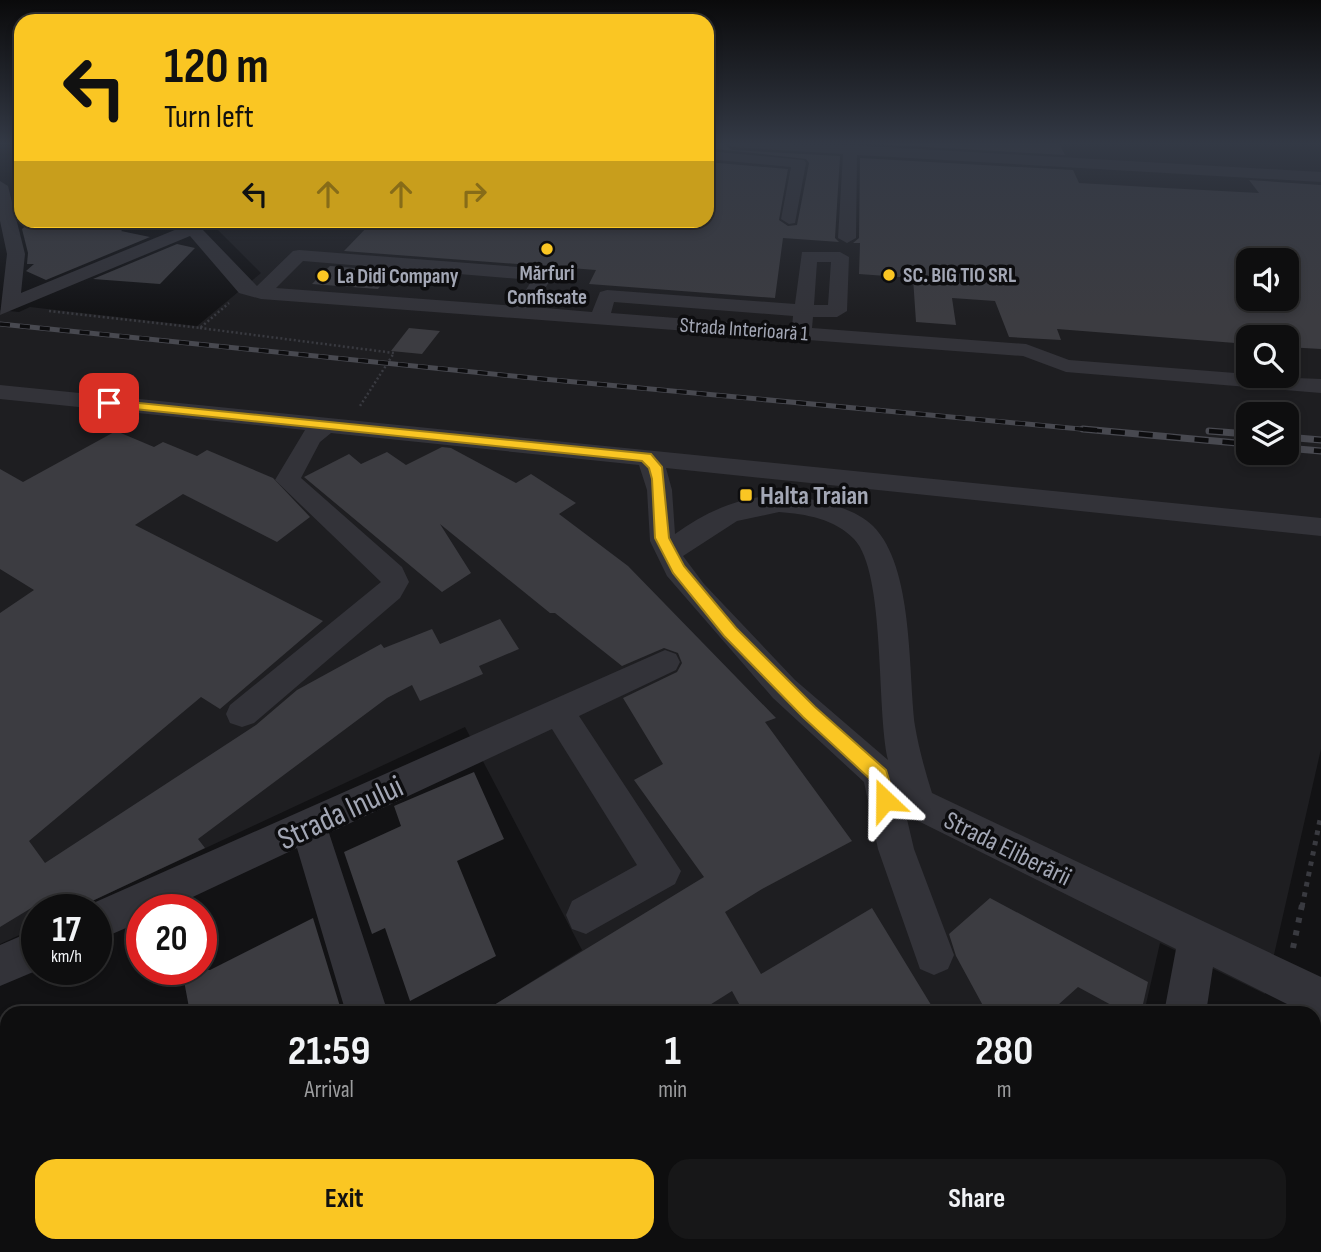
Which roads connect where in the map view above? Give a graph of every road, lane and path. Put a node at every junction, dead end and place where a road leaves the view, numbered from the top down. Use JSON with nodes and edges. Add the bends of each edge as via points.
{"nodes":[{"id":1,"x":792,"y":201,"type":"edge"},
{"id":2,"x":849,"y":201,"type":"edge"},
{"id":3,"x":10,"y":218,"type":"edge"},
{"id":4,"x":789,"y":219,"type":"dead end"},
{"id":5,"x":184,"y":228,"type":"edge"},
{"id":6,"x":201,"y":228,"type":"edge"},
{"id":7,"x":848,"y":238,"type":"dead end"},
{"id":8,"x":370,"y":261,"type":"junction"},
{"id":9,"x":253,"y":291,"type":"junction"},
{"id":10,"x":5,"y":298,"type":"edge"},
{"id":11,"x":338,"y":298,"type":"junction"},
{"id":12,"x":522,"y":312,"type":"junction"},
{"id":13,"x":599,"y":318,"type":"junction"},
{"id":14,"x":200,"y":328,"type":"junction"},
{"id":15,"x":802,"y":333,"type":"junction"},
{"id":16,"x":1321,"y":386,"type":"edge"},
{"id":17,"x":0,"y":392,"type":"edge"},
{"id":18,"x":337,"y":426,"type":"junction"},
{"id":19,"x":646,"y":457,"type":"junction"},
{"id":20,"x":1321,"y":527,"type":"edge"},
{"id":21,"x":668,"y":554,"type":"junction"},
{"id":22,"x":665,"y":662,"type":"dead end"},
{"id":23,"x":570,"y":706,"type":"junction"},
{"id":24,"x":242,"y":714,"type":"dead end"},
{"id":25,"x":880,"y":776,"type":"junction"},
{"id":26,"x":918,"y":803,"type":"junction"},
{"id":27,"x":1321,"y":815,"type":"edge"},
{"id":28,"x":308,"y":826,"type":"junction"},
{"id":29,"x":112,"y":915,"type":"edge"},
{"id":30,"x":586,"y":915,"type":"dead end"},
{"id":31,"x":1198,"y":942,"type":"junction"},
{"id":32,"x":934,"y":955,"type":"dead end"},
{"id":33,"x":21,"y":956,"type":"edge"},
{"id":34,"x":0,"y":966,"type":"edge"},
{"id":35,"x":1303,"y":991,"type":"edge"},
{"id":36,"x":365,"y":1006,"type":"edge"},
{"id":37,"x":1186,"y":1006,"type":"edge"}],
"edges":[{"from":1,"to":4,"type":"street"},
{"from":2,"to":7,"type":"street"},
{"from":3,"to":10,"type":"street","via":[[16,254]]},
{"from":5,"to":10,"type":"street"},
{"from":6,"to":9,"type":"street"},
{"from":8,"to":9,"type":"street","via":[[299,256]]},
{"from":8,"to":11,"type":"street"},
{"from":8,"to":12,"type":"street","via":[[544,275]]},
{"from":9,"to":11,"type":"street","name":"Strada Interioară 1"},
{"from":9,"to":14,"type":"path"},
{"from":10,"to":14,"type":"path","via":[[96,318]]},
{"from":11,"to":12,"type":"street","name":"Strada Interioară 1"},
{"from":12,"to":13,"type":"street","name":"Strada Interioară 1"},
{"from":13,"to":15,"type":"street","name":"Strada Interioară 1"},
{"from":13,"to":15,"type":"street","via":[[607,296],[804,311]]},
{"from":14,"to":18,"type":"path","via":[[394,353]]},
{"from":15,"to":16,"type":"street","name":"Strada Interioară 1","via":[[1026,350],[1066,366]]},
{"from":17,"to":18,"type":"street"},
{"from":18,"to":19,"type":"street"},
{"from":18,"to":24,"type":"street","via":[[310,438],[288,480],[392,574],[395,582],[390,591]]},
{"from":19,"to":20,"type":"street"},
{"from":19,"to":21,"type":"street","name":"Strada Eliberării","via":[[659,479],[659,514]]},
{"from":21,"to":25,"type":"street","name":"Strada Eliberării","via":[[730,632]]},
{"from":21,"to":26,"type":"street","via":[[722,516],[758,506],[793,504],[826,510],[851,523],[871,542],[883,576],[902,748]]},
{"from":22,"to":23,"type":"street","name":"Strada Inului"},
{"from":23,"to":28,"type":"street","name":"Strada Inului"},
{"from":23,"to":30,"type":"street","via":[[662,871]]},
{"from":25,"to":26,"type":"street","name":"Strada Eliberării"},
{"from":25,"to":32,"type":"street","via":[[896,849]]},
{"from":26,"to":31,"type":"street","name":"Strada Eliberării"},
{"from":27,"to":35,"type":"path"},
{"from":28,"to":29,"type":"street","name":"Strada Inului"},
{"from":28,"to":36,"type":"street"},
{"from":31,"to":35,"type":"street","name":"Strada Eliberării"},
{"from":31,"to":37,"type":"street"},
{"from":33,"to":34,"type":"street"}]}
